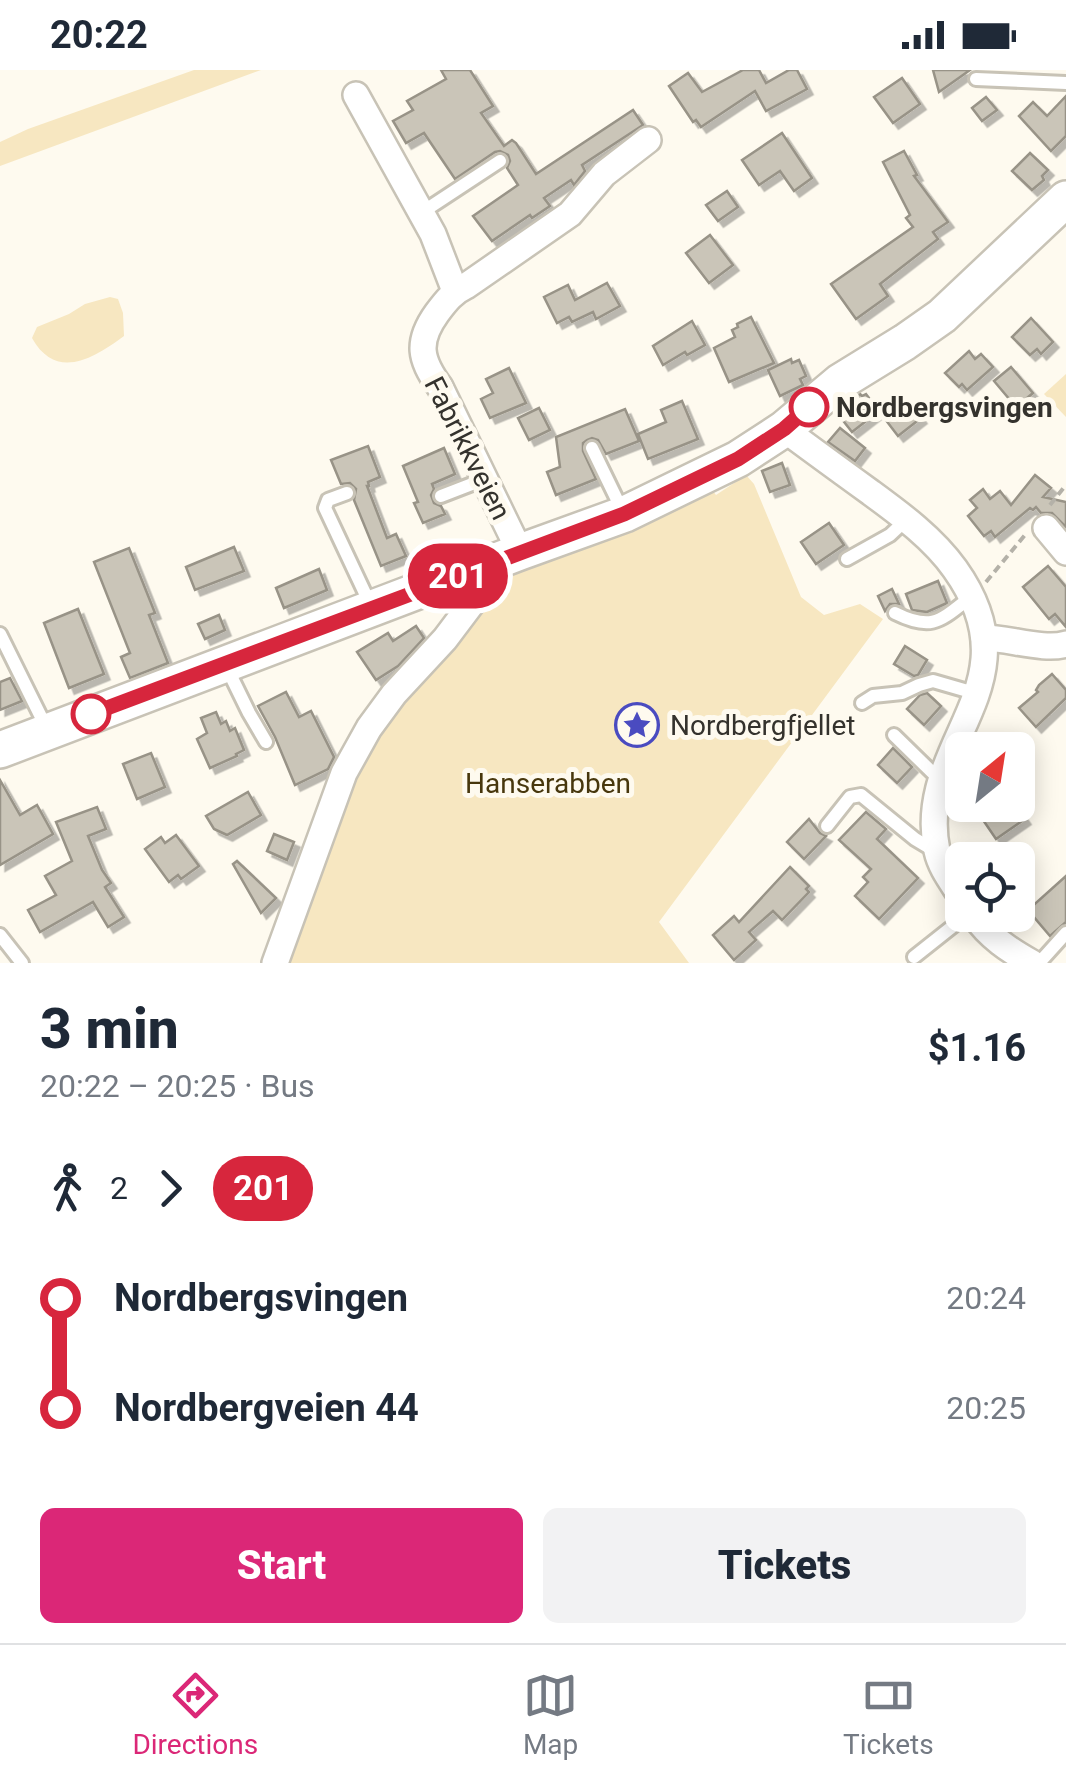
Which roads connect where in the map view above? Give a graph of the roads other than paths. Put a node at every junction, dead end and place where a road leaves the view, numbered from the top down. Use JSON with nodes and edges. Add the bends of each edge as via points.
{"nodes":[{"id":1,"x":976,"y":79,"type":"dead end"},
{"id":2,"x":1066,"y":84,"type":"edge"},
{"id":3,"x":356,"y":95,"type":"dead end"},
{"id":4,"x":648,"y":140,"type":"dead end"},
{"id":5,"x":500,"y":161,"type":"dead end"},
{"id":6,"x":1066,"y":198,"type":"edge"},
{"id":7,"x":421,"y":213,"type":"junction"},
{"id":8,"x":454,"y":292,"type":"junction"},
{"id":9,"x":784,"y":429,"type":"junction"},
{"id":10,"x":592,"y":448,"type":"dead end"},
{"id":11,"x":485,"y":479,"type":"junction"},
{"id":12,"x":347,"y":492,"type":"dead end"},
{"id":13,"x":440,"y":496,"type":"dead end"},
{"id":14,"x":624,"y":514,"type":"junction"},
{"id":15,"x":907,"y":519,"type":"junction"},
{"id":16,"x":1040,"y":522,"type":"road end"},
{"id":17,"x":1066,"y":552,"type":"edge"},
{"id":18,"x":513,"y":555,"type":"junction"},
{"id":19,"x":847,"y":559,"type":"dead end"},
{"id":20,"x":972,"y":596,"type":"junction"},
{"id":21,"x":372,"y":608,"type":"junction"},
{"id":22,"x":895,"y":614,"type":"dead end"},
{"id":23,"x":0,"y":634,"type":"edge"},
{"id":24,"x":984,"y":638,"type":"junction"},
{"id":25,"x":1066,"y":644,"type":"edge"},
{"id":26,"x":225,"y":664,"type":"junction"},
{"id":27,"x":978,"y":694,"type":"junction"},
{"id":28,"x":862,"y":703,"type":"dead end"},
{"id":29,"x":48,"y":731,"type":"junction"},
{"id":30,"x":894,"y":735,"type":"dead end"},
{"id":31,"x":266,"y":742,"type":"dead end"},
{"id":32,"x":0,"y":750,"type":"edge"},
{"id":33,"x":940,"y":780,"type":"junction"},
{"id":34,"x":827,"y":826,"type":"dead end"},
{"id":35,"x":938,"y":852,"type":"junction"},
{"id":36,"x":945,"y":872,"type":"edge"},
{"id":37,"x":948,"y":932,"type":"edge"},
{"id":38,"x":986,"y":932,"type":"edge"},
{"id":39,"x":1066,"y":934,"type":"edge"},
{"id":40,"x":0,"y":935,"type":"edge"},
{"id":41,"x":914,"y":957,"type":"dead end"},
{"id":42,"x":22,"y":963,"type":"edge"},
{"id":43,"x":275,"y":963,"type":"edge"},
{"id":44,"x":1035,"y":963,"type":"edge"}],
"edges":[{"from":1,"to":2,"type":"lane"},
{"from":3,"to":7,"type":"street"},
{"from":4,"to":8,"type":"street","name":"Fabrikkveien","via":[[604,174],[570,214]]},
{"from":5,"to":7,"type":"lane"},
{"from":6,"to":9,"type":"street","via":[[942,316],[840,382]]},
{"from":7,"to":8,"type":"street"},
{"from":8,"to":11,"type":"street","name":"Fabrikkveien","via":[[422,344],[427,370]]},
{"from":9,"to":14,"type":"street"},
{"from":9,"to":15,"type":"street"},
{"from":10,"to":14,"type":"lane"},
{"from":11,"to":13,"type":"lane"},
{"from":11,"to":18,"type":"street","name":"Fabrikkveien"},
{"from":12,"to":21,"type":"lane","via":[[325,508]]},
{"from":14,"to":18,"type":"street"},
{"from":15,"to":19,"type":"lane"},
{"from":15,"to":20,"type":"street"},
{"from":16,"to":17,"type":"street"},
{"from":18,"to":21,"type":"street"},
{"from":18,"to":43,"type":"street","via":[[369,728],[344,773]]},
{"from":20,"to":22,"type":"lane","via":[[932,623]]},
{"from":20,"to":24,"type":"street"},
{"from":21,"to":26,"type":"street"},
{"from":23,"to":29,"type":"lane"},
{"from":24,"to":25,"type":"street"},
{"from":24,"to":27,"type":"street"},
{"from":26,"to":29,"type":"street"},
{"from":26,"to":31,"type":"lane"},
{"from":27,"to":28,"type":"lane","via":[[933,681]]},
{"from":27,"to":33,"type":"street"},
{"from":29,"to":32,"type":"street"},
{"from":30,"to":33,"type":"lane"},
{"from":33,"to":35,"type":"street"},
{"from":34,"to":35,"type":"lane","via":[[850,797],[860,795]]},
{"from":35,"to":36,"type":"street"},
{"from":37,"to":41,"type":"lane"},
{"from":38,"to":44,"type":"street"},
{"from":39,"to":44,"type":"lane"},
{"from":40,"to":42,"type":"lane"}]}
